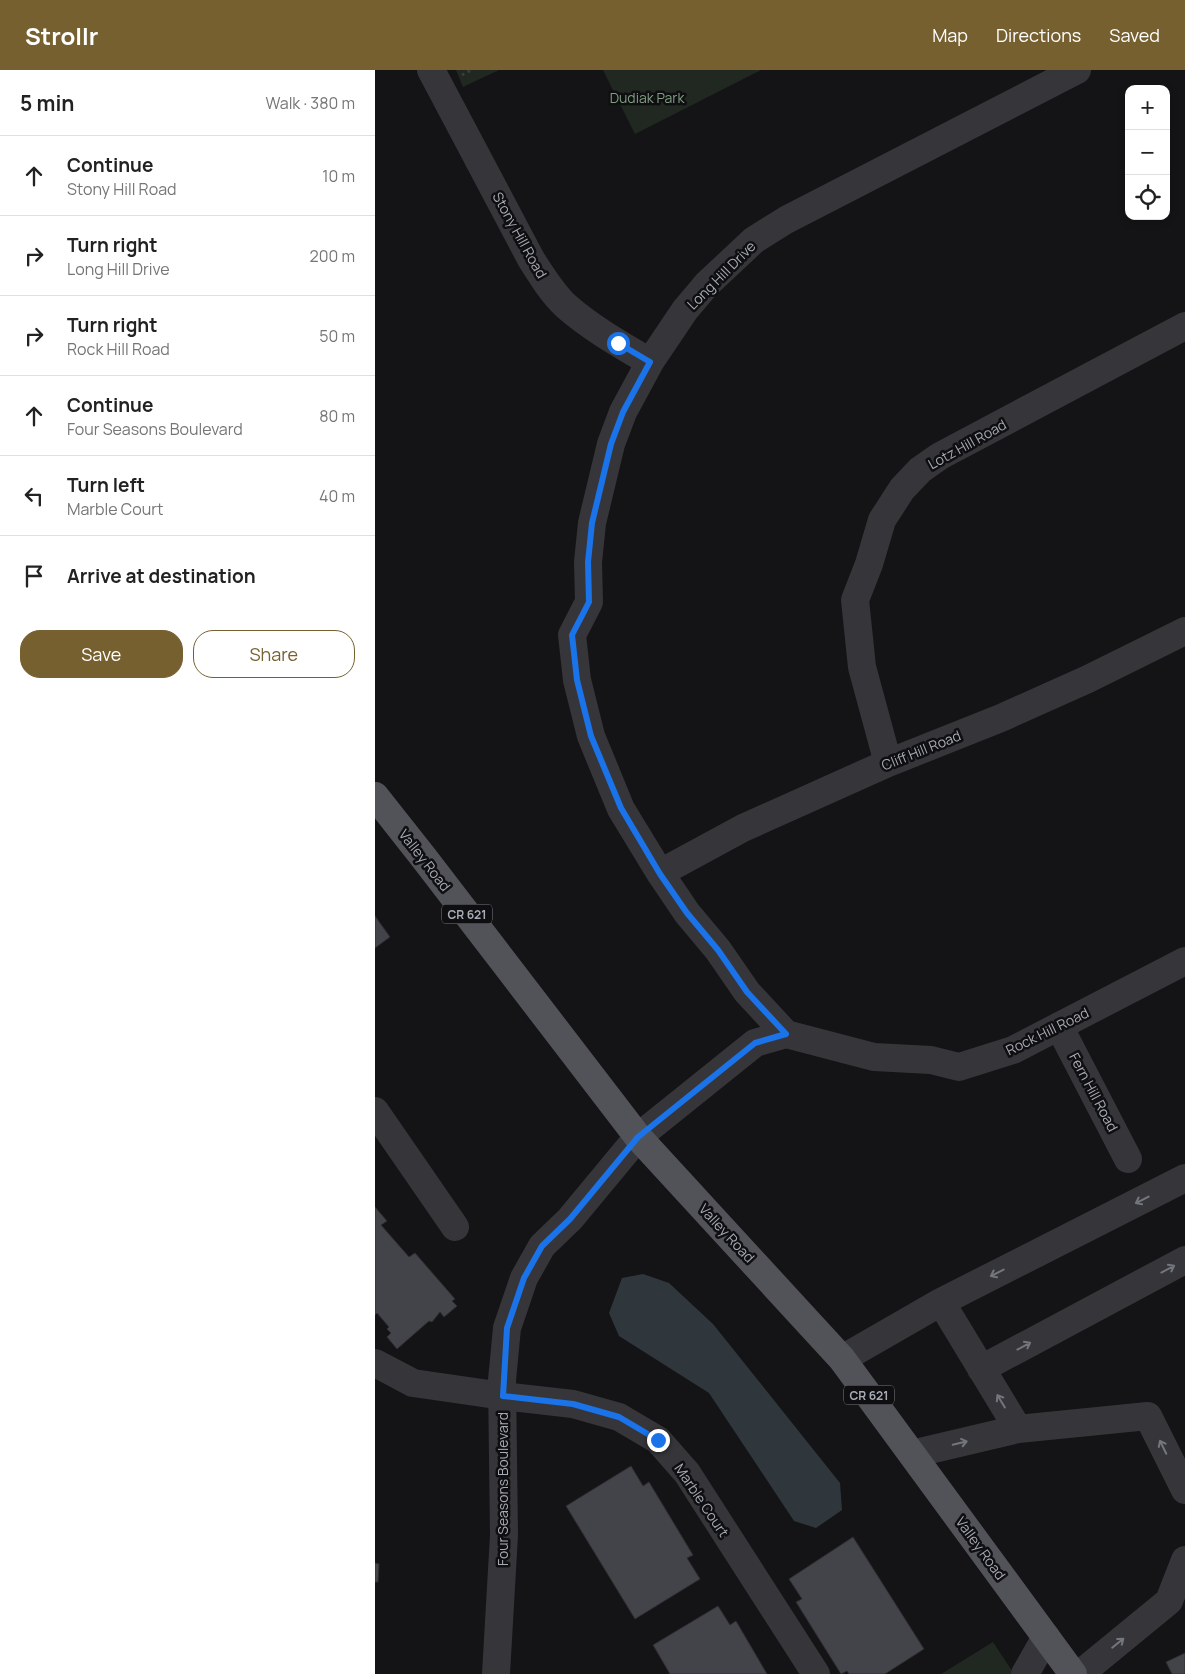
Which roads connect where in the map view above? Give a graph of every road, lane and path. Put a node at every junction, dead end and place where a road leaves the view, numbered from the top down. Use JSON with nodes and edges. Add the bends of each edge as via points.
{"nodes":[{"id":1,"x":431,"y":70,"type":"edge"},
{"id":2,"x":471,"y":70,"type":"edge"},
{"id":3,"x":1077,"y":70,"type":"edge"},
{"id":4,"x":459,"y":76,"type":"dead end"},
{"id":5,"x":1185,"y":326,"type":"edge"},
{"id":6,"x":650,"y":362,"type":"junction"},
{"id":7,"x":1185,"y":630,"type":"edge"},
{"id":8,"x":888,"y":762,"type":"junction"},
{"id":9,"x":375,"y":796,"type":"edge"},
{"id":10,"x":660,"y":874,"type":"junction"},
{"id":11,"x":1185,"y":961,"type":"edge"},
{"id":12,"x":1059,"y":1026,"type":"junction"},
{"id":13,"x":786,"y":1034,"type":"junction"},
{"id":14,"x":375,"y":1111,"type":"edge"},
{"id":15,"x":638,"y":1137,"type":"junction"},
{"id":16,"x":1128,"y":1159,"type":"dead end"},
{"id":17,"x":1185,"y":1178,"type":"edge"},
{"id":18,"x":455,"y":1227,"type":"dead end"},
{"id":19,"x":1185,"y":1260,"type":"edge"},
{"id":20,"x":941,"y":1302,"type":"junction"},
{"id":21,"x":842,"y":1358,"type":"junction"},
{"id":22,"x":375,"y":1363,"type":"edge"},
{"id":23,"x":981,"y":1369,"type":"junction"},
{"id":24,"x":503,"y":1396,"type":"junction"},
{"id":25,"x":1018,"y":1429,"type":"junction"},
{"id":26,"x":912,"y":1454,"type":"junction"},
{"id":27,"x":1185,"y":1490,"type":"edge"},
{"id":28,"x":1185,"y":1560,"type":"edge"},
{"id":29,"x":1046,"y":1637,"type":"junction"},
{"id":30,"x":496,"y":1674,"type":"edge"},
{"id":31,"x":816,"y":1674,"type":"edge"},
{"id":32,"x":1025,"y":1674,"type":"edge"},
{"id":33,"x":1073,"y":1674,"type":"edge"},
{"id":34,"x":1080,"y":1674,"type":"edge"}],
"edges":[{"from":1,"to":6,"type":"street","name":"Stony Hill Road","via":[[543,278],[572,311]]},
{"from":2,"to":4,"type":"path"},
{"from":3,"to":6,"type":"street","name":"Long Hill Drive","via":[[785,220],[754,240],[707,284]]},
{"from":5,"to":8,"type":"street","name":"Lotz Hill Road","via":[[940,456],[920,470],[902,489],[881,520],[855,600],[862,668]]},
{"from":6,"to":10,"type":"street","name":"Long Hill Drive","via":[[623,412],[611,444],[592,523],[588,562],[589,602],[572,635],[577,680],[591,736],[621,808]]},
{"from":7,"to":8,"type":"street","name":"Cliff Hill Road","via":[[1001,718]]},
{"from":8,"to":10,"type":"street","name":"Cliff Hill Road","via":[[743,828]]},
{"from":9,"to":15,"type":"main road","name":"Valley Road","number":"CR 621"},
{"from":10,"to":13,"type":"street","name":"Long Hill Drive","via":[[747,992]]},
{"from":11,"to":12,"type":"street","name":"Rock Hill Road"},
{"from":12,"to":13,"type":"street","name":"Rock Hill Road","via":[[1013,1050],[959,1068],[931,1060],[874,1057]]},
{"from":12,"to":16,"type":"street","name":"Fern Hill Road"},
{"from":13,"to":15,"type":"street","via":[[755,1043]]},
{"from":14,"to":18,"type":"street"},
{"from":15,"to":21,"type":"main road","name":"Valley Road","number":"CR 621"},
{"from":15,"to":24,"type":"street","name":"Four Seasons Boulevard","via":[[570,1219],[542,1246],[524,1278],[507,1328]]},
{"from":17,"to":20,"type":"street","one_way":true},
{"from":23,"to":19,"type":"street","one_way":true},
{"from":20,"to":21,"type":"street"},
{"from":20,"to":23,"type":"street"},
{"from":21,"to":26,"type":"main road","name":"Valley Road","number":"CR 621"},
{"from":22,"to":24,"type":"street","name":"Marble Court","via":[[413,1383]]},
{"from":25,"to":23,"type":"street","one_way":true},
{"from":24,"to":30,"type":"street","name":"Four Seasons Boulevard","via":[[504,1535]]},
{"from":24,"to":31,"type":"street","name":"Marble Court","via":[[573,1404],[619,1417],[658,1440],[687,1473]]},
{"from":26,"to":25,"type":"street","one_way":true},
{"from":27,"to":25,"type":"street","one_way":true,"via":[[1148,1416]]},
{"from":26,"to":29,"type":"main road","name":"Valley Road","number":"CR 621"},
{"from":34,"to":28,"type":"street","one_way":true,"via":[[1169,1601]]},
{"from":29,"to":32,"type":"street"},
{"from":29,"to":33,"type":"main road","name":"Valley Road","number":"CR 621"}]}
